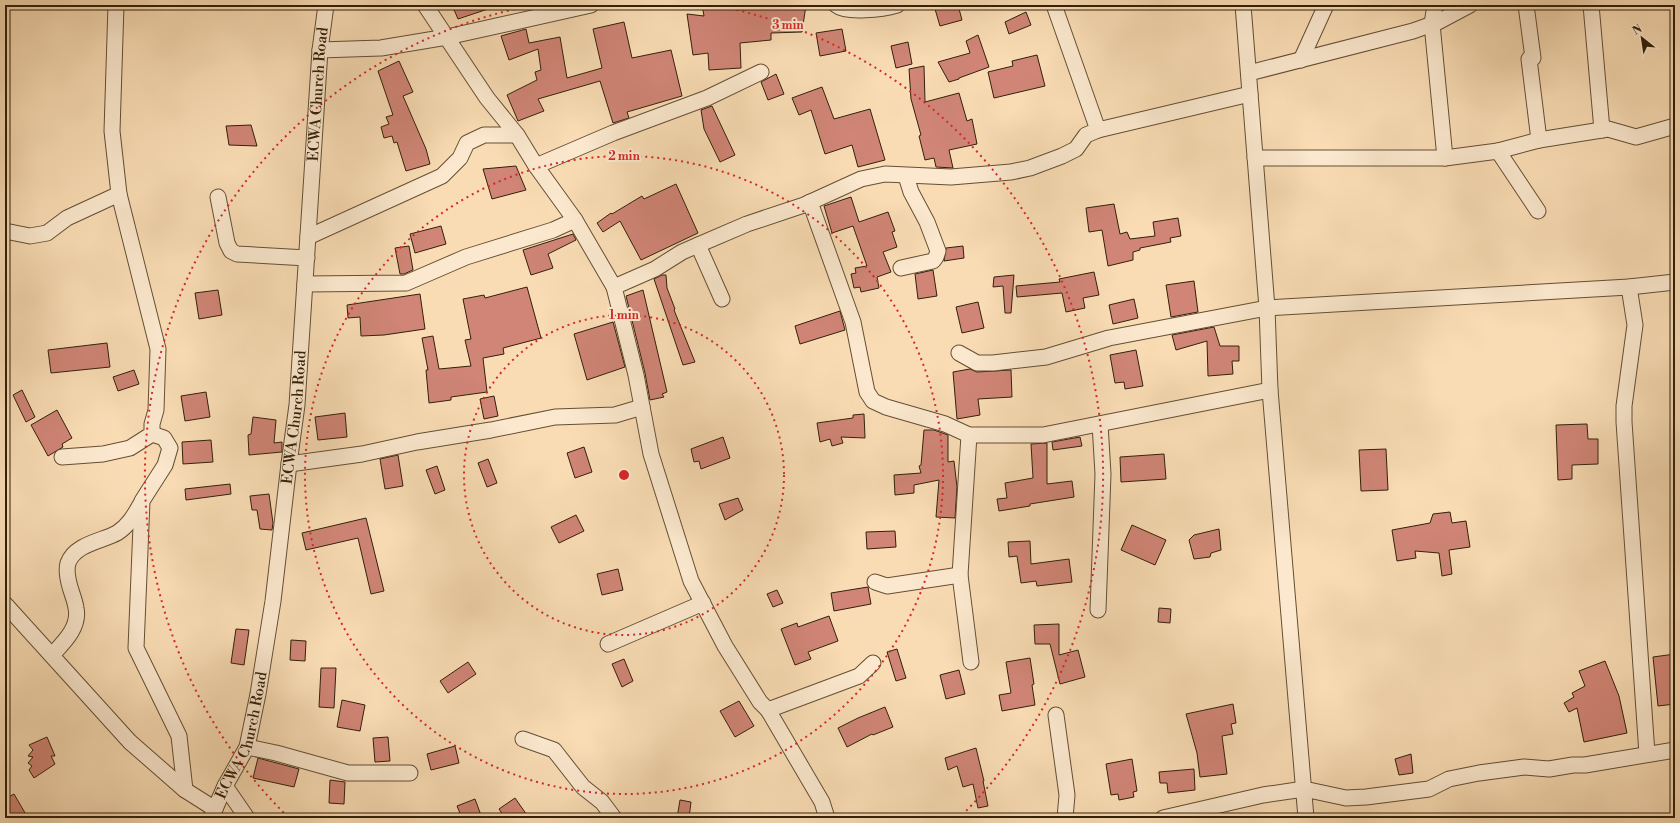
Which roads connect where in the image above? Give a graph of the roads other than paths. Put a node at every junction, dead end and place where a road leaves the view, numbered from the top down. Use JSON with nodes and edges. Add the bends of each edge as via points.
{"nodes":[{"id":1,"x":116,"y":5,"type":"edge"},
{"id":2,"x":326,"y":5,"type":"edge"},
{"id":3,"x":425,"y":5,"type":"edge"},
{"id":4,"x":591,"y":5,"type":"edge"},
{"id":5,"x":836,"y":5,"type":"edge"},
{"id":6,"x":897,"y":5,"type":"edge"},
{"id":7,"x":1054,"y":5,"type":"edge"},
{"id":8,"x":1243,"y":5,"type":"edge"},
{"id":9,"x":1326,"y":5,"type":"edge"},
{"id":10,"x":1435,"y":5,"type":"edge"},
{"id":11,"x":1470,"y":5,"type":"edge"},
{"id":12,"x":1526,"y":5,"type":"edge"},
{"id":13,"x":1591,"y":5,"type":"edge"},
{"id":14,"x":1432,"y":24,"type":"junction"},
{"id":15,"x":447,"y":37,"type":"junction"},
{"id":16,"x":320,"y":50,"type":"junction"},
{"id":17,"x":1301,"y":60,"type":"junction"},
{"id":18,"x":761,"y":72,"type":"dead end"},
{"id":19,"x":1249,"y":73,"type":"junction"},
{"id":20,"x":1250,"y":94,"type":"junction"},
{"id":21,"x":1675,"y":126,"type":"edge"},
{"id":22,"x":1098,"y":130,"type":"junction"},
{"id":23,"x":1602,"y":130,"type":"junction"},
{"id":24,"x":517,"y":135,"type":"junction"},
{"id":25,"x":1539,"y":140,"type":"junction"},
{"id":26,"x":1498,"y":151,"type":"junction"},
{"id":27,"x":1255,"y":158,"type":"junction"},
{"id":28,"x":1445,"y":158,"type":"junction"},
{"id":29,"x":536,"y":166,"type":"junction"},
{"id":30,"x":906,"y":176,"type":"junction"},
{"id":31,"x":118,"y":194,"type":"junction"},
{"id":32,"x":218,"y":197,"type":"dead end"},
{"id":33,"x":810,"y":202,"type":"junction"},
{"id":34,"x":1538,"y":210,"type":"dead end"},
{"id":35,"x":574,"y":220,"type":"junction"},
{"id":36,"x":5,"y":230,"type":"edge"},
{"id":37,"x":308,"y":237,"type":"junction"},
{"id":38,"x":698,"y":245,"type":"junction"},
{"id":39,"x":307,"y":258,"type":"junction"},
{"id":40,"x":901,"y":268,"type":"dead end"},
{"id":41,"x":1675,"y":282,"type":"edge"},
{"id":42,"x":305,"y":284,"type":"junction"},
{"id":43,"x":614,"y":287,"type":"junction"},
{"id":44,"x":1629,"y":287,"type":"junction"},
{"id":45,"x":722,"y":299,"type":"dead end"},
{"id":46,"x":1267,"y":308,"type":"junction"},
{"id":47,"x":959,"y":353,"type":"dead end"},
{"id":48,"x":1270,"y":390,"type":"junction"},
{"id":49,"x":642,"y":407,"type":"junction"},
{"id":50,"x":1100,"y":424,"type":"junction"},
{"id":51,"x":152,"y":434,"type":"junction"},
{"id":52,"x":968,"y":435,"type":"junction"},
{"id":53,"x":62,"y":457,"type":"dead end"},
{"id":54,"x":289,"y":464,"type":"junction"},
{"id":55,"x":142,"y":501,"type":"junction"},
{"id":56,"x":960,"y":575,"type":"junction"},
{"id":57,"x":875,"y":582,"type":"dead end"},
{"id":58,"x":703,"y":603,"type":"junction"},
{"id":59,"x":5,"y":604,"type":"edge"},
{"id":60,"x":1098,"y":610,"type":"dead end"},
{"id":61,"x":608,"y":644,"type":"dead end"},
{"id":62,"x":52,"y":655,"type":"junction"},
{"id":63,"x":971,"y":662,"type":"dead end"},
{"id":64,"x":873,"y":663,"type":"dead end"},
{"id":65,"x":768,"y":710,"type":"junction"},
{"id":66,"x":1056,"y":715,"type":"dead end"},
{"id":67,"x":523,"y":739,"type":"dead end"},
{"id":68,"x":247,"y":746,"type":"junction"},
{"id":69,"x":1675,"y":753,"type":"edge"},
{"id":70,"x":1647,"y":754,"type":"junction"},
{"id":71,"x":410,"y":773,"type":"dead end"},
{"id":72,"x":225,"y":786,"type":"junction"},
{"id":73,"x":1304,"y":789,"type":"junction"},
{"id":74,"x":185,"y":790,"type":"junction"},
{"id":75,"x":213,"y":814,"type":"edge"},
{"id":76,"x":1192,"y":815,"type":"edge"},
{"id":77,"x":247,"y":818,"type":"edge"},
{"id":78,"x":614,"y":818,"type":"edge"},
{"id":79,"x":827,"y":818,"type":"edge"},
{"id":80,"x":1065,"y":818,"type":"edge"},
{"id":81,"x":1163,"y":818,"type":"edge"},
{"id":82,"x":1306,"y":818,"type":"edge"}],
"edges":[{"from":1,"to":31,"type":"street","via":[[112,131]]},
{"from":2,"to":16,"type":"street","name":"ECWA Church Road"},
{"from":3,"to":15,"type":"street"},
{"from":4,"to":15,"type":"street"},
{"from":5,"to":6,"type":"street","via":[[840,8],[864,10]]},
{"from":7,"to":22,"type":"street"},
{"from":8,"to":19,"type":"street"},
{"from":9,"to":17,"type":"street"},
{"from":10,"to":14,"type":"street"},
{"from":11,"to":14,"type":"street"},
{"from":12,"to":25,"type":"street","via":[[1533,58],[1529,59]]},
{"from":13,"to":23,"type":"street"},
{"from":14,"to":17,"type":"street"},
{"from":14,"to":28,"type":"street"},
{"from":15,"to":16,"type":"street","via":[[381,48]]},
{"from":15,"to":24,"type":"street","via":[[487,98]]},
{"from":16,"to":37,"type":"street","name":"ECWA Church Road"},
{"from":17,"to":19,"type":"street"},
{"from":18,"to":29,"type":"street","via":[[707,98],[613,133]]},
{"from":19,"to":20,"type":"street"},
{"from":20,"to":22,"type":"street"},
{"from":20,"to":27,"type":"street"},
{"from":21,"to":23,"type":"street","via":[[1636,137],[1608,129]]},
{"from":22,"to":30,"type":"street","via":[[1086,135],[1076,149],[1030,168],[951,178]]},
{"from":23,"to":25,"type":"street"},
{"from":24,"to":29,"type":"street"},
{"from":24,"to":37,"type":"street","via":[[484,135],[467,143],[460,158],[442,176]]},
{"from":25,"to":26,"type":"street"},
{"from":26,"to":28,"type":"street"},
{"from":26,"to":34,"type":"street"},
{"from":27,"to":28,"type":"street"},
{"from":27,"to":46,"type":"street"},
{"from":29,"to":35,"type":"street"},
{"from":30,"to":33,"type":"street","via":[[885,174],[861,179]]},
{"from":30,"to":40,"type":"street","via":[[938,251],[933,261]]},
{"from":31,"to":36,"type":"street","via":[[67,218],[47,233],[30,236]]},
{"from":31,"to":51,"type":"street","via":[[158,349],[156,410]]},
{"from":32,"to":39,"type":"street","via":[[227,243],[231,251],[237,254]]},
{"from":33,"to":38,"type":"street","via":[[747,224]]},
{"from":33,"to":52,"type":"street","via":[[853,322],[867,392],[873,401],[945,424]]},
{"from":35,"to":42,"type":"street","via":[[553,230],[466,257],[406,283]]},
{"from":35,"to":43,"type":"street"},
{"from":37,"to":39,"type":"street","name":"ECWA Church Road"},
{"from":38,"to":43,"type":"street","via":[[655,269]]},
{"from":38,"to":45,"type":"street"},
{"from":39,"to":42,"type":"street","name":"ECWA Church Road"},
{"from":41,"to":44,"type":"street"},
{"from":42,"to":54,"type":"street","name":"ECWA Church Road","via":[[297,404]]},
{"from":43,"to":49,"type":"street"},
{"from":44,"to":46,"type":"street"},
{"from":44,"to":70,"type":"street","via":[[1635,325],[1624,422]]},
{"from":46,"to":47,"type":"street","via":[[1109,338],[1046,357],[977,363]]},
{"from":46,"to":48,"type":"street"},
{"from":48,"to":50,"type":"street"},
{"from":48,"to":73,"type":"street"},
{"from":49,"to":54,"type":"street","via":[[614,415],[555,417],[362,454]]},
{"from":49,"to":58,"type":"street","via":[[651,454],[691,581]]},
{"from":50,"to":52,"type":"street","via":[[1043,435]]},
{"from":50,"to":60,"type":"street","via":[[1103,474]]},
{"from":51,"to":53,"type":"street","via":[[130,448],[103,454]]},
{"from":51,"to":55,"type":"street","via":[[164,438],[170,448],[164,466]]},
{"from":52,"to":56,"type":"street"},
{"from":54,"to":68,"type":"street","name":"ECWA Church Road","via":[[273,601]]},
{"from":55,"to":62,"type":"street","via":[[132,521],[117,532],[75,552],[68,563],[67,578],[77,609],[75,623],[70,636]]},
{"from":55,"to":74,"type":"street","via":[[136,648],[179,736]]},
{"from":56,"to":57,"type":"street","via":[[887,586]]},
{"from":56,"to":63,"type":"street"},
{"from":58,"to":61,"type":"street"},
{"from":58,"to":65,"type":"street","via":[[725,646],[760,702]]},
{"from":59,"to":62,"type":"street"},
{"from":62,"to":74,"type":"street","via":[[130,742]]},
{"from":64,"to":65,"type":"street","via":[[859,676]]},
{"from":65,"to":79,"type":"street","via":[[822,802]]},
{"from":66,"to":80,"type":"street","via":[[1067,795]]},
{"from":67,"to":78,"type":"street","via":[[554,750],[583,787],[602,802]]},
{"from":68,"to":71,"type":"street","via":[[348,773]]},
{"from":68,"to":72,"type":"street","name":"ECWA Church Road"},
{"from":69,"to":70,"type":"street"},
{"from":70,"to":73,"type":"street","via":[[1585,765],[1549,769],[1524,767],[1479,773],[1449,780],[1429,789],[1366,797],[1346,798]]},
{"from":72,"to":75,"type":"street","name":"ECWA Church Road"},
{"from":72,"to":77,"type":"street"},
{"from":73,"to":76,"type":"street","via":[[1262,795]]},
{"from":73,"to":82,"type":"street"},
{"from":74,"to":75,"type":"street"},
{"from":76,"to":81,"type":"street"}]}
